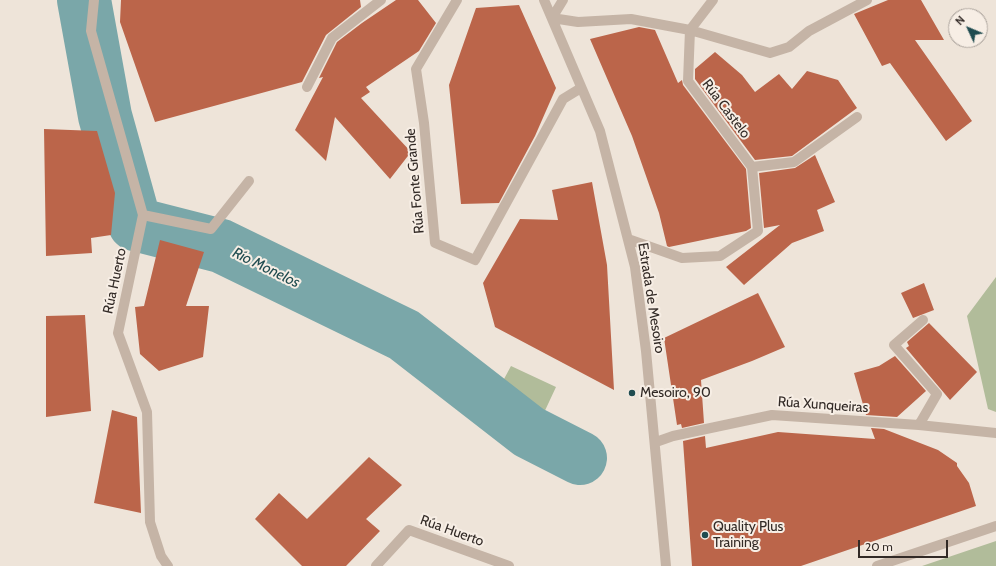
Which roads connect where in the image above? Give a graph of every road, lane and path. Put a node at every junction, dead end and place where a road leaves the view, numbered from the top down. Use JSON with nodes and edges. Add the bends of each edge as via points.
{"nodes":[{"id":1,"x":94,"y":0,"type":"edge"},
{"id":2,"x":381,"y":0,"type":"edge"},
{"id":3,"x":456,"y":0,"type":"edge"},
{"id":4,"x":544,"y":0,"type":"edge"},
{"id":5,"x":563,"y":0,"type":"edge"},
{"id":6,"x":713,"y":0,"type":"edge"},
{"id":7,"x":866,"y":0,"type":"edge"},
{"id":8,"x":552,"y":18,"type":"junction"},
{"id":9,"x":690,"y":30,"type":"junction"},
{"id":10,"x":307,"y":87,"type":"dead end"},
{"id":11,"x":581,"y":88,"type":"junction"},
{"id":12,"x":856,"y":117,"type":"dead end"},
{"id":13,"x":752,"y":167,"type":"junction"},
{"id":14,"x":249,"y":180,"type":"dead end"},
{"id":15,"x":143,"y":215,"type":"junction"},
{"id":16,"x":628,"y":239,"type":"junction"},
{"id":17,"x":923,"y":320,"type":"dead end"},
{"id":18,"x":920,"y":425,"type":"junction"},
{"id":19,"x":996,"y":433,"type":"edge"},
{"id":20,"x":656,"y":442,"type":"junction"},
{"id":21,"x":996,"y":526,"type":"edge"},
{"id":22,"x":168,"y":566,"type":"edge"},
{"id":23,"x":376,"y":566,"type":"edge"},
{"id":24,"x":510,"y":566,"type":"edge"},
{"id":25,"x":666,"y":566,"type":"edge"},
{"id":26,"x":876,"y":566,"type":"edge"}],
"edges":[{"from":1,"to":15,"type":"street","name":"Rúa Huerto","via":[[92,31]]},
{"from":2,"to":10,"type":"street","via":[[332,38]]},
{"from":3,"to":11,"type":"street","name":"Rúa Fonte Grande","via":[[416,69],[424,123],[435,243],[475,260],[563,99]]},
{"from":4,"to":8,"type":"street","name":"Estrada de Mesoiro"},
{"from":5,"to":8,"type":"street"},
{"from":6,"to":9,"type":"street"},
{"from":7,"to":9,"type":"street","via":[[809,31],[789,47],[770,53]]},
{"from":8,"to":9,"type":"street","via":[[578,22],[631,19]]},
{"from":8,"to":11,"type":"street","name":"Estrada de Mesoiro"},
{"from":9,"to":13,"type":"street","name":"Rúa Castelo","via":[[688,81]]},
{"from":11,"to":16,"type":"street","name":"Estrada de Mesoiro","via":[[600,131]]},
{"from":12,"to":13,"type":"street","via":[[794,162]]},
{"from":13,"to":16,"type":"street","via":[[758,231],[720,256],[682,258]]},
{"from":14,"to":15,"type":"street","via":[[211,229]]},
{"from":15,"to":22,"type":"street","name":"Rúa Huerto","via":[[118,333],[147,412],[150,522],[161,556]]},
{"from":16,"to":20,"type":"street","name":"Estrada de Mesoiro","via":[[635,267]]},
{"from":17,"to":18,"type":"street","via":[[894,345],[937,394]]},
{"from":18,"to":19,"type":"street","name":"Rúa Xunqueiras"},
{"from":18,"to":20,"type":"street","name":"Rúa Xunqueiras","via":[[772,415]]},
{"from":20,"to":25,"type":"street","name":"Estrada de Mesoiro"},
{"from":21,"to":26,"type":"street"},
{"from":23,"to":24,"type":"street","name":"Rúa Huerto","via":[[409,530]]}]}
